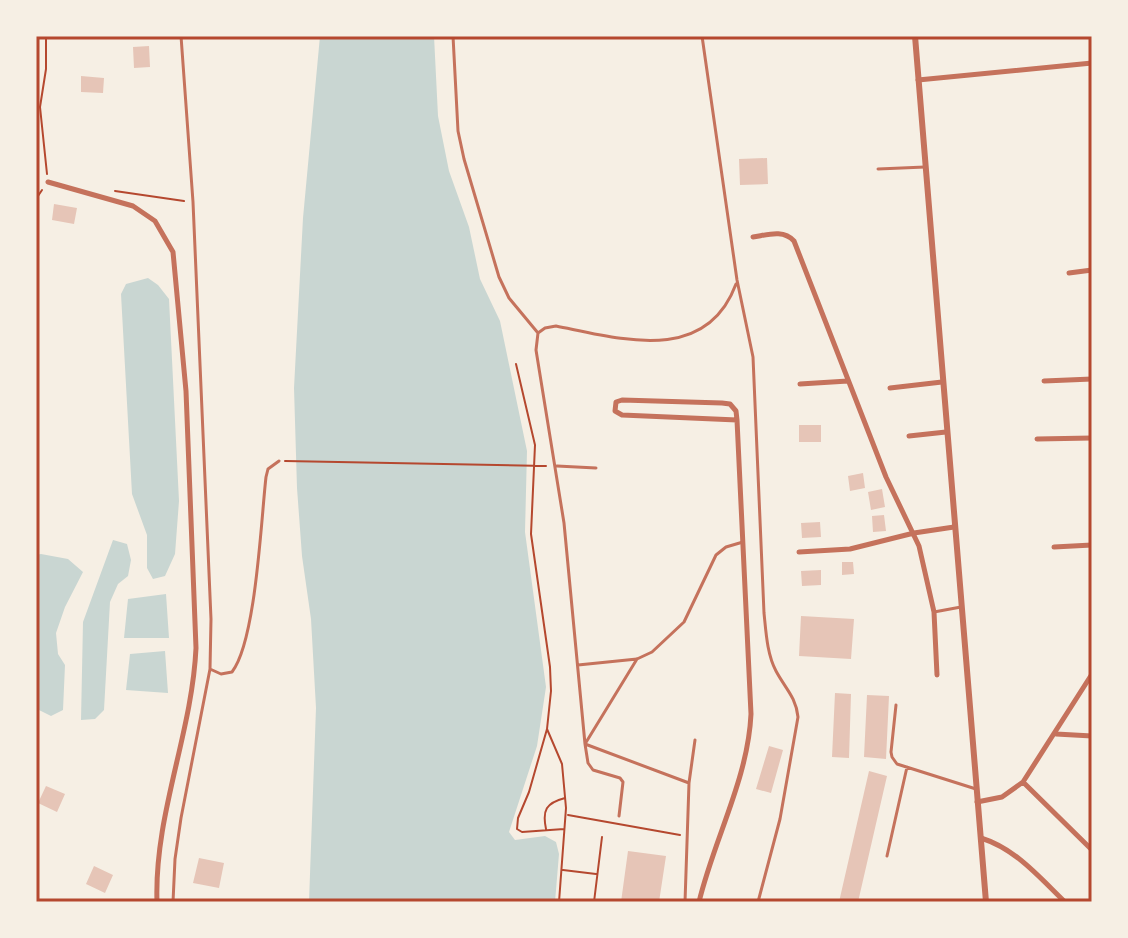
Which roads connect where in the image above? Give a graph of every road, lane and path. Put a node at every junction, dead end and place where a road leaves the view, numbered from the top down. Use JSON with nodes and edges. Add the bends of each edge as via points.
{"nodes":[{"id":1,"x":46,"y":36,"type":"edge"},
{"id":2,"x":181,"y":36,"type":"edge"},
{"id":3,"x":453,"y":36,"type":"edge"},
{"id":4,"x":702,"y":36,"type":"edge"},
{"id":5,"x":915,"y":36,"type":"edge"},
{"id":6,"x":1092,"y":63,"type":"edge"},
{"id":7,"x":918,"y":80,"type":"junction"},
{"id":8,"x":925,"y":167,"type":"junction"},
{"id":9,"x":878,"y":169,"type":"dead end"},
{"id":10,"x":48,"y":182,"type":"junction"},
{"id":11,"x":106,"y":190,"type":"dead end"},
{"id":12,"x":36,"y":199,"type":"edge"},
{"id":13,"x":193,"y":202,"type":"junction"},
{"id":14,"x":753,"y":237,"type":"dead end"},
{"id":15,"x":1092,"y":270,"type":"edge"},
{"id":16,"x":1069,"y":273,"type":"dead end"},
{"id":17,"x":737,"y":280,"type":"junction"},
{"id":18,"x":538,"y":333,"type":"junction"},
{"id":19,"x":516,"y":364,"type":"dead end"},
{"id":20,"x":1092,"y":379,"type":"edge"},
{"id":21,"x":848,"y":381,"type":"junction"},
{"id":22,"x":1044,"y":381,"type":"dead end"},
{"id":23,"x":942,"y":382,"type":"junction"},
{"id":24,"x":800,"y":384,"type":"dead end"},
{"id":25,"x":890,"y":388,"type":"dead end"},
{"id":26,"x":737,"y":420,"type":"junction"},
{"id":27,"x":946,"y":432,"type":"junction"},
{"id":28,"x":909,"y":436,"type":"dead end"},
{"id":29,"x":1092,"y":438,"type":"edge"},
{"id":30,"x":1037,"y":439,"type":"dead end"},
{"id":31,"x":279,"y":461,"type":"joint"},
{"id":32,"x":536,"y":466,"type":"junction"},
{"id":33,"x":557,"y":466,"type":"junction"},
{"id":34,"x":596,"y":468,"type":"dead end"},
{"id":35,"x":954,"y":527,"type":"junction"},
{"id":36,"x":914,"y":533,"type":"junction"},
{"id":37,"x":743,"y":542,"type":"junction"},
{"id":38,"x":1092,"y":545,"type":"edge"},
{"id":39,"x":1054,"y":547,"type":"dead end"},
{"id":40,"x":799,"y":552,"type":"dead end"},
{"id":41,"x":961,"y":607,"type":"junction"},
{"id":42,"x":934,"y":612,"type":"junction"},
{"id":43,"x":637,"y":659,"type":"junction"},
{"id":44,"x":577,"y":665,"type":"junction"},
{"id":45,"x":210,"y":669,"type":"junction"},
{"id":46,"x":1092,"y":674,"type":"edge"},
{"id":47,"x":937,"y":675,"type":"dead end"},
{"id":48,"x":896,"y":705,"type":"dead end"},
{"id":49,"x":547,"y":729,"type":"junction"},
{"id":50,"x":1056,"y":734,"type":"junction"},
{"id":51,"x":1092,"y":736,"type":"edge"},
{"id":52,"x":695,"y":740,"type":"dead end"},
{"id":53,"x":585,"y":744,"type":"junction"},
{"id":54,"x":907,"y":767,"type":"junction"},
{"id":55,"x":1023,"y":782,"type":"junction"},
{"id":56,"x":689,"y":783,"type":"junction"},
{"id":57,"x":976,"y":789,"type":"junction"},
{"id":58,"x":565,"y":798,"type":"junction"},
{"id":59,"x":977,"y":802,"type":"junction"},
{"id":60,"x":566,"y":815,"type":"junction"},
{"id":61,"x":619,"y":816,"type":"dead end"},
{"id":62,"x":565,"y":829,"type":"junction"},
{"id":63,"x":546,"y":830,"type":"junction"},
{"id":64,"x":689,"y":836,"type":"junction"},
{"id":65,"x":602,"y":837,"type":"dead end"},
{"id":66,"x":981,"y":838,"type":"junction"},
{"id":67,"x":1092,"y":850,"type":"edge"},
{"id":68,"x":887,"y":856,"type":"dead end"},
{"id":69,"x":562,"y":870,"type":"junction"},
{"id":70,"x":598,"y":874,"type":"junction"},
{"id":71,"x":1062,"y":901,"type":"edge"},
{"id":72,"x":157,"y":902,"type":"edge"},
{"id":73,"x":173,"y":902,"type":"edge"},
{"id":74,"x":559,"y":902,"type":"edge"},
{"id":75,"x":594,"y":902,"type":"edge"},
{"id":76,"x":685,"y":902,"type":"edge"},
{"id":77,"x":699,"y":902,"type":"edge"},
{"id":78,"x":758,"y":902,"type":"edge"},
{"id":79,"x":986,"y":902,"type":"edge"}],
"edges":[{"from":1,"to":10,"type":"path","via":[[40,107]]},
{"from":2,"to":13,"type":"lane"},
{"from":3,"to":18,"type":"lane","via":[[464,159],[499,277]]},
{"from":4,"to":17,"type":"lane"},
{"from":5,"to":7,"type":"street"},
{"from":6,"to":7,"type":"street"},
{"from":7,"to":8,"type":"street"},
{"from":8,"to":9,"type":"lane"},
{"from":8,"to":23,"type":"street"},
{"from":10,"to":12,"type":"path"},
{"from":10,"to":72,"type":"street","via":[[133,206],[155,221],[173,252],[186,391],[196,648],[159,845]]},
{"from":11,"to":13,"type":"path"},
{"from":13,"to":45,"type":"lane"},
{"from":14,"to":21,"type":"street","via":[[779,233],[794,241]]},
{"from":15,"to":16,"type":"street"},
{"from":17,"to":18,"type":"lane","via":[[718,316],[686,337],[641,340],[556,326]]},
{"from":17,"to":78,"type":"lane","via":[[756,389],[764,613],[775,670],[796,702],[798,717]]},
{"from":18,"to":33,"type":"lane","via":[[536,350]]},
{"from":19,"to":32,"type":"path"},
{"from":20,"to":22,"type":"street"},
{"from":21,"to":24,"type":"street"},
{"from":21,"to":36,"type":"street"},
{"from":23,"to":25,"type":"street"},
{"from":23,"to":27,"type":"street"},
{"from":26,"to":26,"type":"street","via":[[734,408],[722,403],[622,400],[614,407],[622,415]]},
{"from":26,"to":37,"type":"street"},
{"from":27,"to":28,"type":"street"},
{"from":27,"to":35,"type":"street"},
{"from":29,"to":30,"type":"street"},
{"from":31,"to":32,"type":"path"},
{"from":31,"to":45,"type":"lane","via":[[266,477],[249,623],[239,663],[232,672]]},
{"from":32,"to":33,"type":"path"},
{"from":32,"to":49,"type":"path","via":[[531,534],[550,667]]},
{"from":33,"to":34,"type":"lane"},
{"from":33,"to":44,"type":"lane"},
{"from":35,"to":36,"type":"street"},
{"from":35,"to":41,"type":"street"},
{"from":36,"to":40,"type":"street","via":[[850,549]]},
{"from":36,"to":42,"type":"street"},
{"from":37,"to":43,"type":"lane","via":[[716,555],[684,622]]},
{"from":37,"to":77,"type":"street","via":[[751,727]]},
{"from":38,"to":39,"type":"street"},
{"from":41,"to":42,"type":"lane"},
{"from":41,"to":57,"type":"street"},
{"from":42,"to":47,"type":"street"},
{"from":43,"to":44,"type":"lane"},
{"from":43,"to":53,"type":"lane"},
{"from":44,"to":53,"type":"lane"},
{"from":45,"to":73,"type":"lane","via":[[179,831]]},
{"from":46,"to":50,"type":"street"},
{"from":48,"to":54,"type":"lane","via":[[892,757]]},
{"from":49,"to":58,"type":"path","via":[[562,764]]},
{"from":49,"to":63,"type":"path","via":[[516,824],[522,832]]},
{"from":50,"to":51,"type":"street"},
{"from":50,"to":55,"type":"street"},
{"from":52,"to":56,"type":"lane"},
{"from":53,"to":56,"type":"lane"},
{"from":53,"to":61,"type":"lane","via":[[593,770],[623,782]]},
{"from":54,"to":57,"type":"lane"},
{"from":54,"to":68,"type":"lane"},
{"from":55,"to":59,"type":"street","via":[[1002,797]]},
{"from":55,"to":67,"type":"street"},
{"from":56,"to":64,"type":"lane"},
{"from":57,"to":59,"type":"street"},
{"from":58,"to":60,"type":"path"},
{"from":58,"to":63,"type":"path","via":[[547,807]]},
{"from":59,"to":66,"type":"street"},
{"from":60,"to":62,"type":"path"},
{"from":60,"to":64,"type":"path"},
{"from":62,"to":63,"type":"path"},
{"from":62,"to":69,"type":"path"},
{"from":64,"to":76,"type":"lane"},
{"from":65,"to":70,"type":"path"},
{"from":66,"to":71,"type":"street","via":[[1017,856]]},
{"from":66,"to":79,"type":"street"},
{"from":69,"to":70,"type":"path"},
{"from":69,"to":74,"type":"path"},
{"from":70,"to":75,"type":"path"}]}
